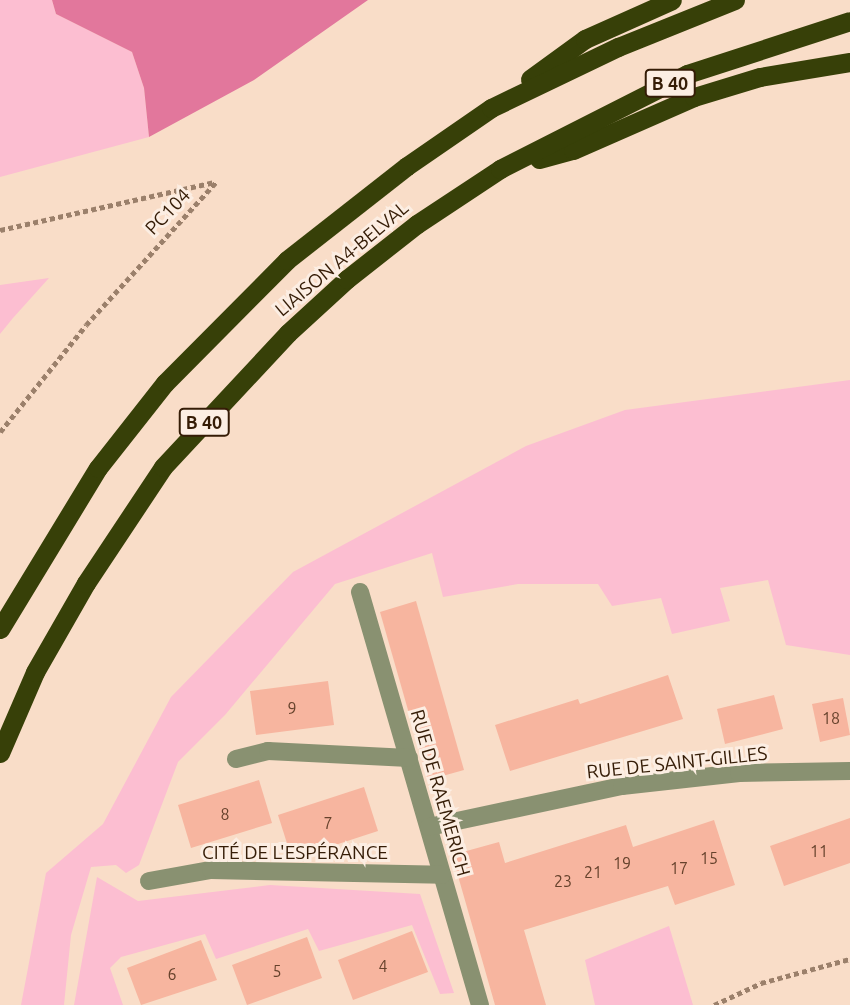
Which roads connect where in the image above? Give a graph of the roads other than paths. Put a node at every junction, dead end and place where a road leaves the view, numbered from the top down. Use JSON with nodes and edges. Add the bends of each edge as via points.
{"nodes":[{"id":1,"x":672,"y":0,"type":"edge"},
{"id":2,"x":735,"y":0,"type":"edge"},
{"id":3,"x":850,"y":22,"type":"edge"},
{"id":4,"x":850,"y":62,"type":"edge"},
{"id":5,"x":491,"y":108,"type":"junction"},
{"id":6,"x":500,"y":169,"type":"junction"},
{"id":7,"x":360,"y":592,"type":"dead end"},
{"id":8,"x":0,"y":629,"type":"edge"},
{"id":9,"x":0,"y":753,"type":"edge"},
{"id":10,"x":409,"y":758,"type":"junction"},
{"id":11,"x":236,"y":759,"type":"dead end"},
{"id":12,"x":850,"y":771,"type":"edge"},
{"id":13,"x":429,"y":827,"type":"junction"},
{"id":14,"x":442,"y":875,"type":"junction"},
{"id":15,"x":149,"y":881,"type":"dead end"},
{"id":16,"x":480,"y":1005,"type":"edge"}],
"edges":[{"from":1,"to":5,"type":"highway","number":"B 40","via":[[585,39]]},
{"from":2,"to":5,"type":"highway","name":"LIAISON A4-BELVAL","number":"B 40","via":[[618,47]]},
{"from":3,"to":6,"type":"highway","name":"LIAISON A4-BELVAL","number":"B 40","via":[[687,74]]},
{"from":4,"to":6,"type":"highway","number":"B 40","via":[[760,77],[694,97],[572,150]]},
{"from":5,"to":8,"type":"highway","name":"LIAISON A4-BELVAL","number":"B 40","via":[[407,166],[287,260],[228,316],[98,468]]},
{"from":6,"to":9,"type":"highway","name":"LIAISON A4-BELVAL","number":"B 40","via":[[417,224],[347,279],[288,333],[163,467],[86,583],[35,672]]},
{"from":7,"to":10,"type":"street","name":"RUE DE RAEMERICH"},
{"from":10,"to":11,"type":"street","via":[[268,751]]},
{"from":10,"to":13,"type":"street","name":"RUE DE RAEMERICH"},
{"from":12,"to":13,"type":"street","name":"RUE DE SAINT-GILLES","via":[[739,773],[622,786]]},
{"from":13,"to":14,"type":"street","name":"RUE DE RAEMERICH"},
{"from":14,"to":15,"type":"street","name":"CITÉ DE L'ESPÉRANCE","via":[[211,870]]},
{"from":14,"to":16,"type":"street","name":"RUE DE RAEMERICH"}]}
